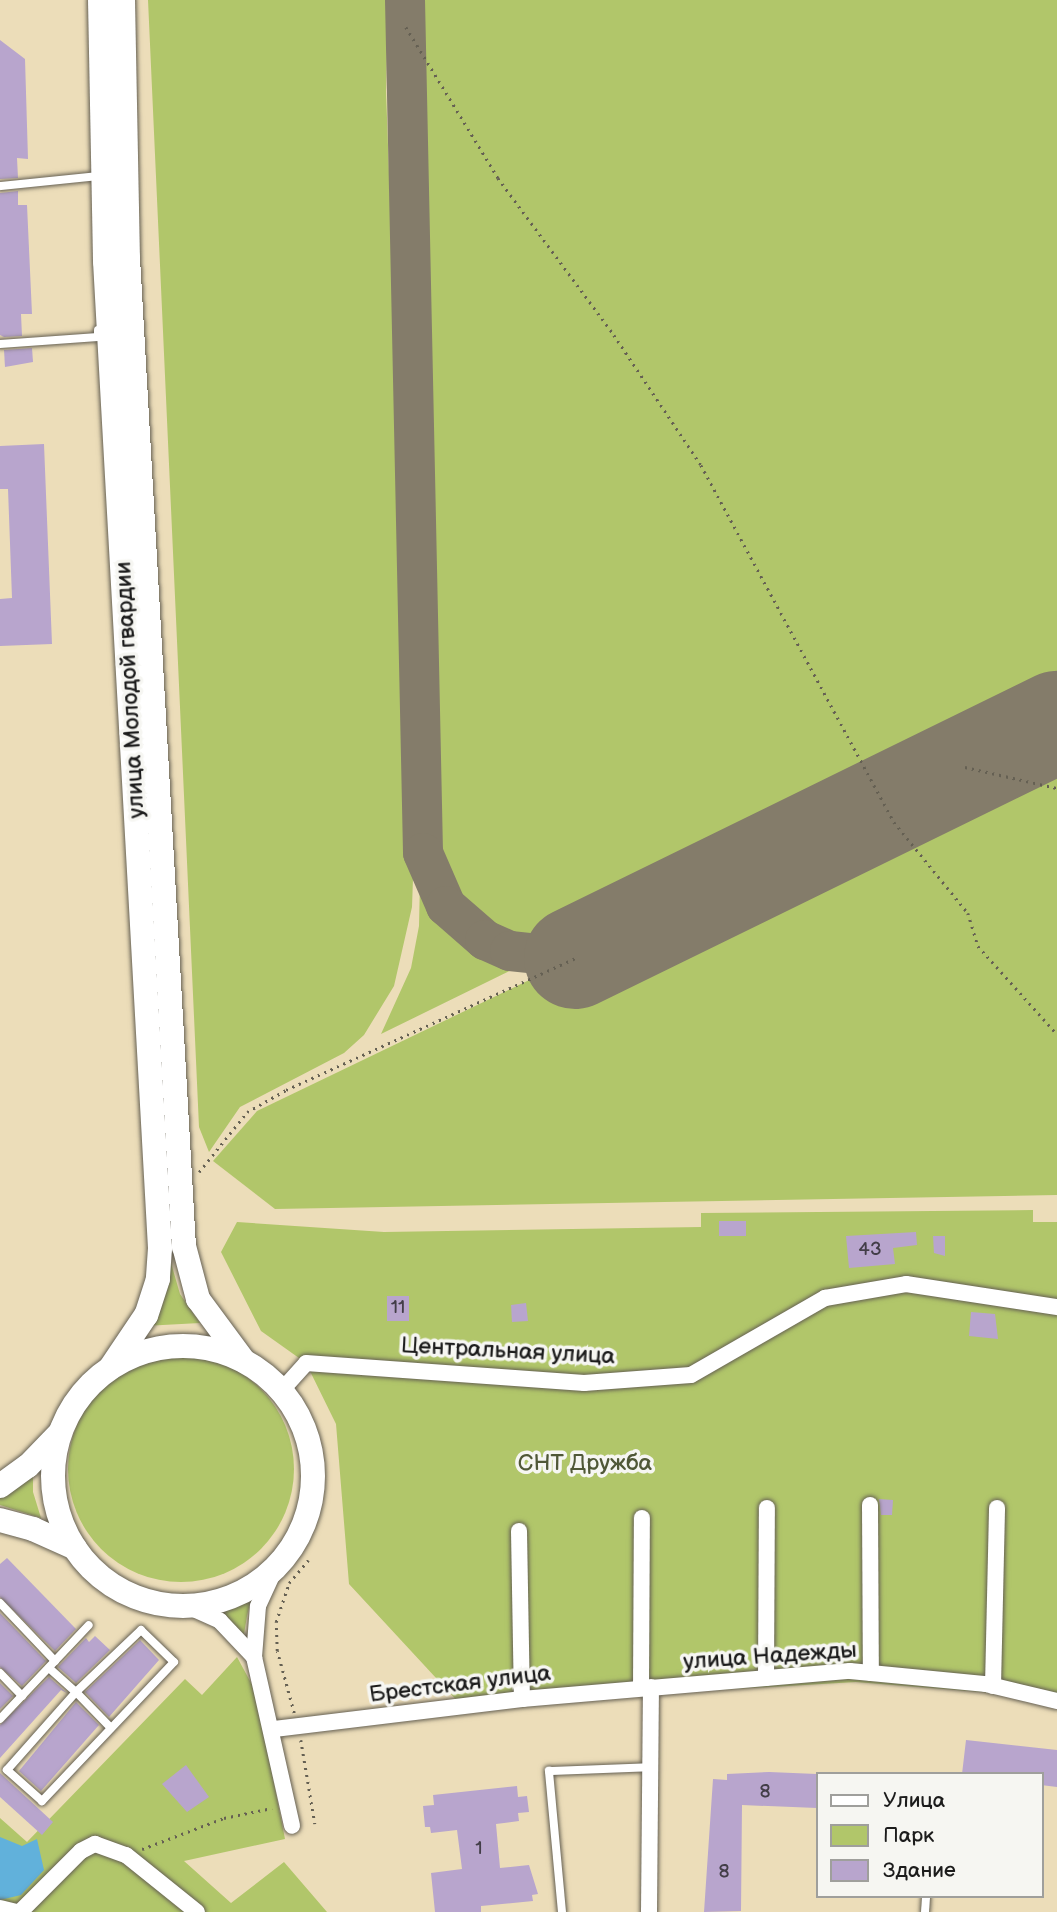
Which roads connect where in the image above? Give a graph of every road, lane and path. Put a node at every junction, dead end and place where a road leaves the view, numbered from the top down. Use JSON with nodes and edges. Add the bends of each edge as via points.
{"nodes":[{"id":1,"x":100,"y":0,"type":"edge"},
{"id":2,"x":123,"y":0,"type":"edge"},
{"id":3,"x":406,"y":27,"type":"dead end"},
{"id":4,"x":97,"y":176,"type":"junction"},
{"id":5,"x":0,"y":186,"type":"edge"},
{"id":6,"x":104,"y":336,"type":"junction"},
{"id":7,"x":0,"y":344,"type":"edge"},
{"id":8,"x":965,"y":767,"type":"dead end"},
{"id":9,"x":1057,"y":788,"type":"edge"},
{"id":10,"x":575,"y":958,"type":"dead end"},
{"id":11,"x":1057,"y":1034,"type":"edge"},
{"id":12,"x":193,"y":1181,"type":"dead end"},
{"id":13,"x":1057,"y":1307,"type":"edge"},
{"id":14,"x":243,"y":1360,"type":"junction"},
{"id":15,"x":111,"y":1367,"type":"junction"},
{"id":16,"x":282,"y":1390,"type":"junction"},
{"id":17,"x":61,"y":1431,"type":"junction"},
{"id":18,"x":0,"y":1486,"type":"edge"},
{"id":19,"x":870,"y":1505,"type":"dead end"},
{"id":20,"x":767,"y":1508,"type":"dead end"},
{"id":21,"x":997,"y":1508,"type":"dead end"},
{"id":22,"x":642,"y":1518,"type":"dead end"},
{"id":23,"x":0,"y":1520,"type":"edge"},
{"id":24,"x":519,"y":1531,"type":"dead end"},
{"id":25,"x":75,"y":1548,"type":"junction"},
{"id":26,"x":308,"y":1560,"type":"dead end"},
{"id":27,"x":275,"y":1569,"type":"junction"},
{"id":28,"x":0,"y":1603,"type":"edge"},
{"id":29,"x":187,"y":1606,"type":"junction"},
{"id":30,"x":89,"y":1625,"type":"dead end"},
{"id":31,"x":254,"y":1657,"type":"junction"},
{"id":32,"x":52,"y":1664,"type":"junction"},
{"id":33,"x":0,"y":1673,"type":"edge"},
{"id":34,"x":871,"y":1673,"type":"junction"},
{"id":35,"x":766,"y":1678,"type":"junction"},
{"id":36,"x":993,"y":1686,"type":"junction"},
{"id":37,"x":646,"y":1688,"type":"junction"},
{"id":38,"x":76,"y":1692,"type":"junction"},
{"id":39,"x":22,"y":1696,"type":"junction"},
{"id":40,"x":522,"y":1699,"type":"junction"},
{"id":41,"x":1057,"y":1701,"type":"edge"},
{"id":42,"x":0,"y":1719,"type":"edge"},
{"id":43,"x":298,"y":1726,"type":"junction"},
{"id":44,"x":111,"y":1728,"type":"junction"},
{"id":45,"x":274,"y":1729,"type":"junction"},
{"id":46,"x":650,"y":1767,"type":"junction"},
{"id":47,"x":289,"y":1804,"type":"junction"},
{"id":48,"x":314,"y":1824,"type":"dead end"},
{"id":49,"x":292,"y":1826,"type":"dead end"},
{"id":50,"x":126,"y":1855,"type":"junction"},
{"id":51,"x":0,"y":1908,"type":"edge"},
{"id":52,"x":18,"y":1912,"type":"edge"},
{"id":53,"x":197,"y":1912,"type":"edge"},
{"id":54,"x":562,"y":1912,"type":"edge"},
{"id":55,"x":649,"y":1912,"type":"edge"}],
"edges":[{"from":1,"to":4,"type":"main road","name":"улица Молодой гвардии"},
{"from":2,"to":14,"type":"main road","name":"улица Молодой гвардии","via":[[128,258],[184,1246],[198,1299]]},
{"from":3,"to":11,"type":"path","via":[[498,178],[614,335],[701,465],[894,822],[968,913],[978,946]]},
{"from":4,"to":5,"type":"lane"},
{"from":4,"to":6,"type":"main road","name":"улица Молодой гвардии"},
{"from":6,"to":7,"type":"lane"},
{"from":6,"to":15,"type":"main road","name":"улица Молодой гвардии","via":[[160,1248],[158,1279],[146,1315]]},
{"from":8,"to":9,"type":"path"},
{"from":10,"to":12,"type":"path","via":[[247,1112]]},
{"from":13,"to":16,"type":"street","name":"Центральная улица","via":[[906,1284],[825,1298],[691,1375],[584,1383],[306,1363]]},
{"from":14,"to":15,"type":"main road","via":[[205,1347],[172,1346],[140,1353]]},
{"from":14,"to":16,"type":"main road"},
{"from":15,"to":17,"type":"main road","via":[[81,1395]]},
{"from":16,"to":27,"type":"main road","via":[[306,1433],[314,1481],[303,1528]]},
{"from":17,"to":18,"type":"main road","via":[[28,1466]]},
{"from":17,"to":25,"type":"main road","via":[[54,1462],[55,1495]]},
{"from":19,"to":34,"type":"street"},
{"from":20,"to":35,"type":"street"},
{"from":21,"to":36,"type":"street"},
{"from":22,"to":37,"type":"street"},
{"from":23,"to":25,"type":"main road"},
{"from":24,"to":40,"type":"street"},
{"from":25,"to":29,"type":"main road","via":[[97,1573],[124,1591],[154,1603]]},
{"from":26,"to":43,"type":"path","via":[[289,1583],[276,1622],[277,1651]]},
{"from":27,"to":29,"type":"main road","via":[[235,1596]]},
{"from":27,"to":31,"type":"street","via":[[258,1605]]},
{"from":28,"to":32,"type":"lane"},
{"from":29,"to":31,"type":"street","via":[[220,1621]]},
{"from":30,"to":32,"type":"lane"},
{"from":31,"to":45,"type":"street"},
{"from":32,"to":38,"type":"lane"},
{"from":32,"to":39,"type":"lane"},
{"from":33,"to":39,"type":"lane"},
{"from":34,"to":35,"type":"street","name":"улица Надежды"},
{"from":34,"to":36,"type":"street","name":"улица Надежды"},
{"from":35,"to":37,"type":"street","name":"улица Надежды"},
{"from":36,"to":41,"type":"street","name":"улица Надежды"},
{"from":37,"to":40,"type":"street","name":"Брестская улица"},
{"from":37,"to":46,"type":"street"},
{"from":38,"to":44,"type":"lane"},
{"from":38,"to":44,"type":"lane","via":[[141,1630],[174,1662]]},
{"from":38,"to":44,"type":"lane","via":[[7,1770],[41,1801]]},
{"from":39,"to":42,"type":"lane"},
{"from":40,"to":43,"type":"street","name":"Брестская улица"},
{"from":43,"to":45,"type":"street","name":"Брестская улица"},
{"from":43,"to":48,"type":"path"},
{"from":45,"to":47,"type":"street"},
{"from":46,"to":54,"type":"lane","via":[[549,1771]]},
{"from":46,"to":55,"type":"street"},
{"from":47,"to":49,"type":"street"},
{"from":47,"to":50,"type":"path","via":[[224,1818]]},
{"from":50,"to":52,"type":"street","via":[[95,1844]]},
{"from":50,"to":53,"type":"street"},
{"from":51,"to":52,"type":"street"}]}
